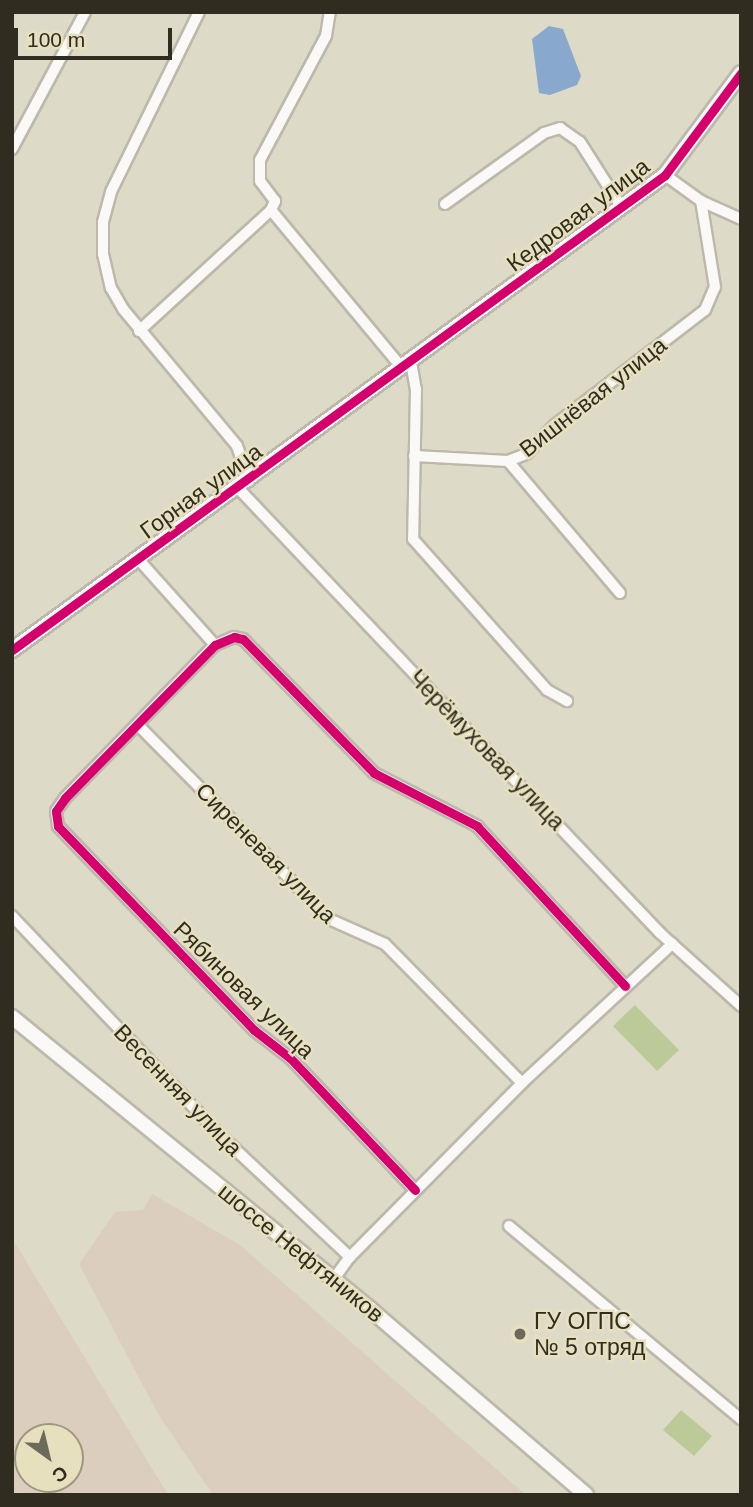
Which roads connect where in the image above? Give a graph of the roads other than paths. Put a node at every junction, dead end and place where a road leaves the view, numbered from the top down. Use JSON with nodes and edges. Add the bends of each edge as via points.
{"nodes":[{"id":1,"x":85,"y":12,"type":"edge"},
{"id":2,"x":200,"y":12,"type":"edge"},
{"id":3,"x":330,"y":12,"type":"edge"},
{"id":4,"x":741,"y":73,"type":"edge"},
{"id":5,"x":12,"y":149,"type":"edge"},
{"id":6,"x":666,"y":175,"type":"junction"},
{"id":7,"x":701,"y":201,"type":"junction"},
{"id":8,"x":445,"y":204,"type":"dead end"},
{"id":9,"x":622,"y":208,"type":"junction"},
{"id":10,"x":271,"y":210,"type":"junction"},
{"id":11,"x":741,"y":219,"type":"edge"},
{"id":12,"x":139,"y":331,"type":"junction"},
{"id":13,"x":407,"y":365,"type":"junction"},
{"id":14,"x":414,"y":456,"type":"junction"},
{"id":15,"x":508,"y":461,"type":"junction"},
{"id":16,"x":244,"y":485,"type":"junction"},
{"id":17,"x":139,"y":560,"type":"junction"},
{"id":18,"x":620,"y":593,"type":"dead end"},
{"id":19,"x":215,"y":645,"type":"junction"},
{"id":20,"x":12,"y":650,"type":"edge"},
{"id":21,"x":567,"y":701,"type":"dead end"},
{"id":22,"x":139,"y":726,"type":"junction"},
{"id":23,"x":12,"y":916,"type":"edge"},
{"id":24,"x":672,"y":944,"type":"junction"},
{"id":25,"x":625,"y":986,"type":"junction"},
{"id":26,"x":741,"y":1006,"type":"edge"},
{"id":27,"x":12,"y":1017,"type":"edge"},
{"id":28,"x":522,"y":1083,"type":"junction"},
{"id":29,"x":415,"y":1190,"type":"junction"},
{"id":30,"x":509,"y":1226,"type":"dead end"},
{"id":31,"x":350,"y":1257,"type":"junction"},
{"id":32,"x":333,"y":1280,"type":"junction"},
{"id":33,"x":741,"y":1419,"type":"edge"},
{"id":34,"x":586,"y":1495,"type":"edge"}],
"edges":[{"from":1,"to":5,"type":"street"},
{"from":2,"to":12,"type":"street","name":"Черёмуховая улица","via":[[106,209],[106,271],[122,309]]},
{"from":3,"to":10,"type":"street","via":[[326,36],[260,160],[260,181],[275,201]]},
{"from":4,"to":6,"type":"street","name":"Кедровая улица"},
{"from":6,"to":7,"type":"street"},
{"from":6,"to":9,"type":"street","name":"Кедровая улица"},
{"from":7,"to":11,"type":"street"},
{"from":7,"to":15,"type":"street","name":"Вишнёвая улица","via":[[714,294],[705,310],[555,425],[542,442]]},
{"from":8,"to":9,"type":"street","via":[[544,133],[560,128],[580,142]]},
{"from":9,"to":13,"type":"street","name":"Кедровая улица"},
{"from":10,"to":12,"type":"street"},
{"from":10,"to":13,"type":"street"},
{"from":12,"to":16,"type":"street","name":"Черёмуховая улица","via":[[237,446]]},
{"from":13,"to":14,"type":"street","via":[[416,389]]},
{"from":13,"to":16,"type":"street","name":"Горная улица"},
{"from":14,"to":15,"type":"street","name":"Вишнёвая улица"},
{"from":14,"to":21,"type":"street","via":[[410,531],[417,546],[547,690]]},
{"from":15,"to":18,"type":"street"},
{"from":16,"to":17,"type":"street","name":"Горная улица"},
{"from":16,"to":24,"type":"street","name":"Черёмуховая улица"},
{"from":17,"to":19,"type":"street"},
{"from":17,"to":20,"type":"street","name":"Горная улица"},
{"from":19,"to":22,"type":"street"},
{"from":19,"to":25,"type":"street","via":[[234,637],[250,643],[374,773],[477,827]]},
{"from":22,"to":28,"type":"street","name":"Сиреневая улица","via":[[329,919],[385,944]]},
{"from":22,"to":29,"type":"street","name":"Рябиновая улица","via":[[56,811],[62,833],[254,1031],[290,1058]]},
{"from":23,"to":31,"type":"street","name":"Весенняя улица","via":[[220,1135]]},
{"from":24,"to":25,"type":"street"},
{"from":24,"to":26,"type":"street","name":"Черёмуховая улица"},
{"from":25,"to":28,"type":"street"},
{"from":27,"to":32,"type":"street","name":"шоссе Нефтяников"},
{"from":28,"to":29,"type":"street"},
{"from":29,"to":31,"type":"street"},
{"from":30,"to":33,"type":"street"},
{"from":31,"to":32,"type":"street"},
{"from":32,"to":34,"type":"street","name":"шоссе Нефтяников"}]}
